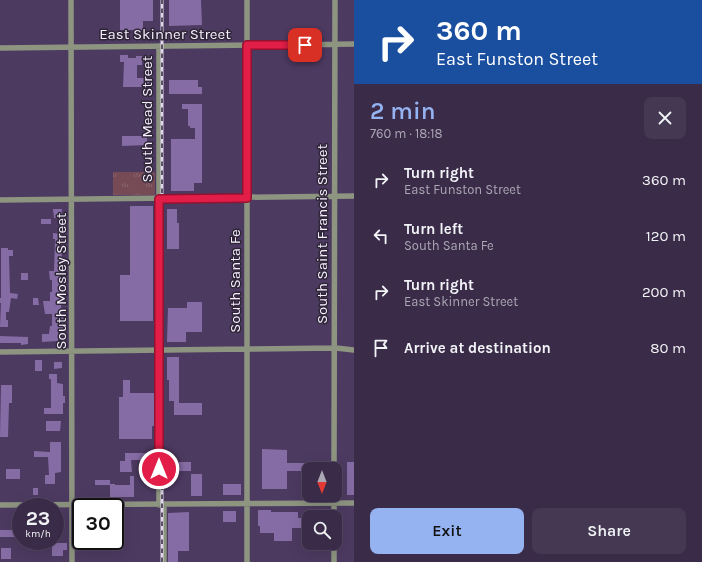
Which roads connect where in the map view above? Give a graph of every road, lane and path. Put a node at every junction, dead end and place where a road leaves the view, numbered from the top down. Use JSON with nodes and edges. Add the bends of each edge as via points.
{"nodes":[{"id":1,"x":72,"y":0,"type":"edge"},
{"id":2,"x":247,"y":0,"type":"edge"},
{"id":3,"x":335,"y":0,"type":"edge"},
{"id":4,"x":334,"y":44,"type":"junction"},
{"id":5,"x":354,"y":44,"type":"edge"},
{"id":6,"x":247,"y":45,"type":"junction"},
{"id":7,"x":159,"y":46,"type":"junction"},
{"id":8,"x":72,"y":47,"type":"junction"},
{"id":9,"x":0,"y":48,"type":"edge"},
{"id":10,"x":334,"y":196,"type":"junction"},
{"id":11,"x":354,"y":196,"type":"edge"},
{"id":12,"x":247,"y":198,"type":"junction"},
{"id":13,"x":73,"y":199,"type":"junction"},
{"id":14,"x":159,"y":199,"type":"junction"},
{"id":15,"x":0,"y":200,"type":"edge"},
{"id":16,"x":334,"y":348,"type":"junction"},
{"id":17,"x":247,"y":349,"type":"junction"},
{"id":18,"x":159,"y":350,"type":"junction"},
{"id":19,"x":354,"y":350,"type":"edge"},
{"id":20,"x":73,"y":351,"type":"junction"},
{"id":21,"x":0,"y":352,"type":"edge"},
{"id":22,"x":334,"y":462,"type":"edge"},
{"id":23,"x":72,"y":498,"type":"edge"},
{"id":24,"x":334,"y":503,"type":"junction"},
{"id":25,"x":354,"y":503,"type":"edge"},
{"id":26,"x":247,"y":504,"type":"junction"},
{"id":27,"x":0,"y":505,"type":"edge"},
{"id":28,"x":72,"y":505,"type":"edge"},
{"id":29,"x":124,"y":505,"type":"edge"},
{"id":30,"x":162,"y":505,"type":"junction"},
{"id":31,"x":334,"y":510,"type":"edge"},
{"id":32,"x":72,"y":550,"type":"edge"},
{"id":33,"x":334,"y":550,"type":"edge"},
{"id":34,"x":72,"y":562,"type":"edge"},
{"id":35,"x":164,"y":562,"type":"edge"},
{"id":36,"x":247,"y":562,"type":"edge"},
{"id":37,"x":334,"y":562,"type":"edge"}],
"edges":[{"from":1,"to":8,"type":"street","name":"South Mosley Street"},
{"from":2,"to":6,"type":"street","name":"South Santa Fe"},
{"from":3,"to":4,"type":"street","name":"South Saint Francis Street"},
{"from":4,"to":5,"type":"street","name":"East Skinner Street"},
{"from":4,"to":6,"type":"street","name":"East Skinner Street"},
{"from":4,"to":10,"type":"street","name":"South Saint Francis Street"},
{"from":6,"to":7,"type":"street","name":"East Skinner Street"},
{"from":6,"to":12,"type":"street","name":"South Santa Fe"},
{"from":7,"to":8,"type":"street","name":"East Skinner Street"},
{"from":7,"to":14,"type":"street","name":"South Mead Street"},
{"from":8,"to":9,"type":"street","name":"East Skinner Street"},
{"from":8,"to":13,"type":"street","name":"South Mosley Street"},
{"from":10,"to":11,"type":"street"},
{"from":10,"to":12,"type":"street"},
{"from":10,"to":16,"type":"street","name":"South Saint Francis Street"},
{"from":12,"to":14,"type":"street"},
{"from":12,"to":17,"type":"street","name":"South Santa Fe"},
{"from":13,"to":14,"type":"street"},
{"from":13,"to":15,"type":"street"},
{"from":13,"to":20,"type":"street","name":"South Mosley Street"},
{"from":14,"to":18,"type":"street","name":"South Mead Street"},
{"from":16,"to":17,"type":"street"},
{"from":16,"to":19,"type":"street"},
{"from":16,"to":22,"type":"street","name":"South Saint Francis Street"},
{"from":17,"to":18,"type":"street"},
{"from":17,"to":26,"type":"street","name":"South Santa Fe"},
{"from":18,"to":20,"type":"street"},
{"from":18,"to":30,"type":"street","name":"South Mead Street"},
{"from":20,"to":21,"type":"street"},
{"from":20,"to":23,"type":"street","name":"South Mosley Street"},
{"from":24,"to":25,"type":"street"},
{"from":24,"to":26,"type":"street"},
{"from":24,"to":31,"type":"street"},
{"from":26,"to":30,"type":"street"},
{"from":26,"to":36,"type":"street","name":"South Santa Fe"},
{"from":27,"to":28,"type":"street"},
{"from":29,"to":30,"type":"street"},
{"from":30,"to":35,"type":"street","name":"South Mead Street"},
{"from":32,"to":34,"type":"street","name":"South Mosley Street"},
{"from":33,"to":37,"type":"street"}]}
